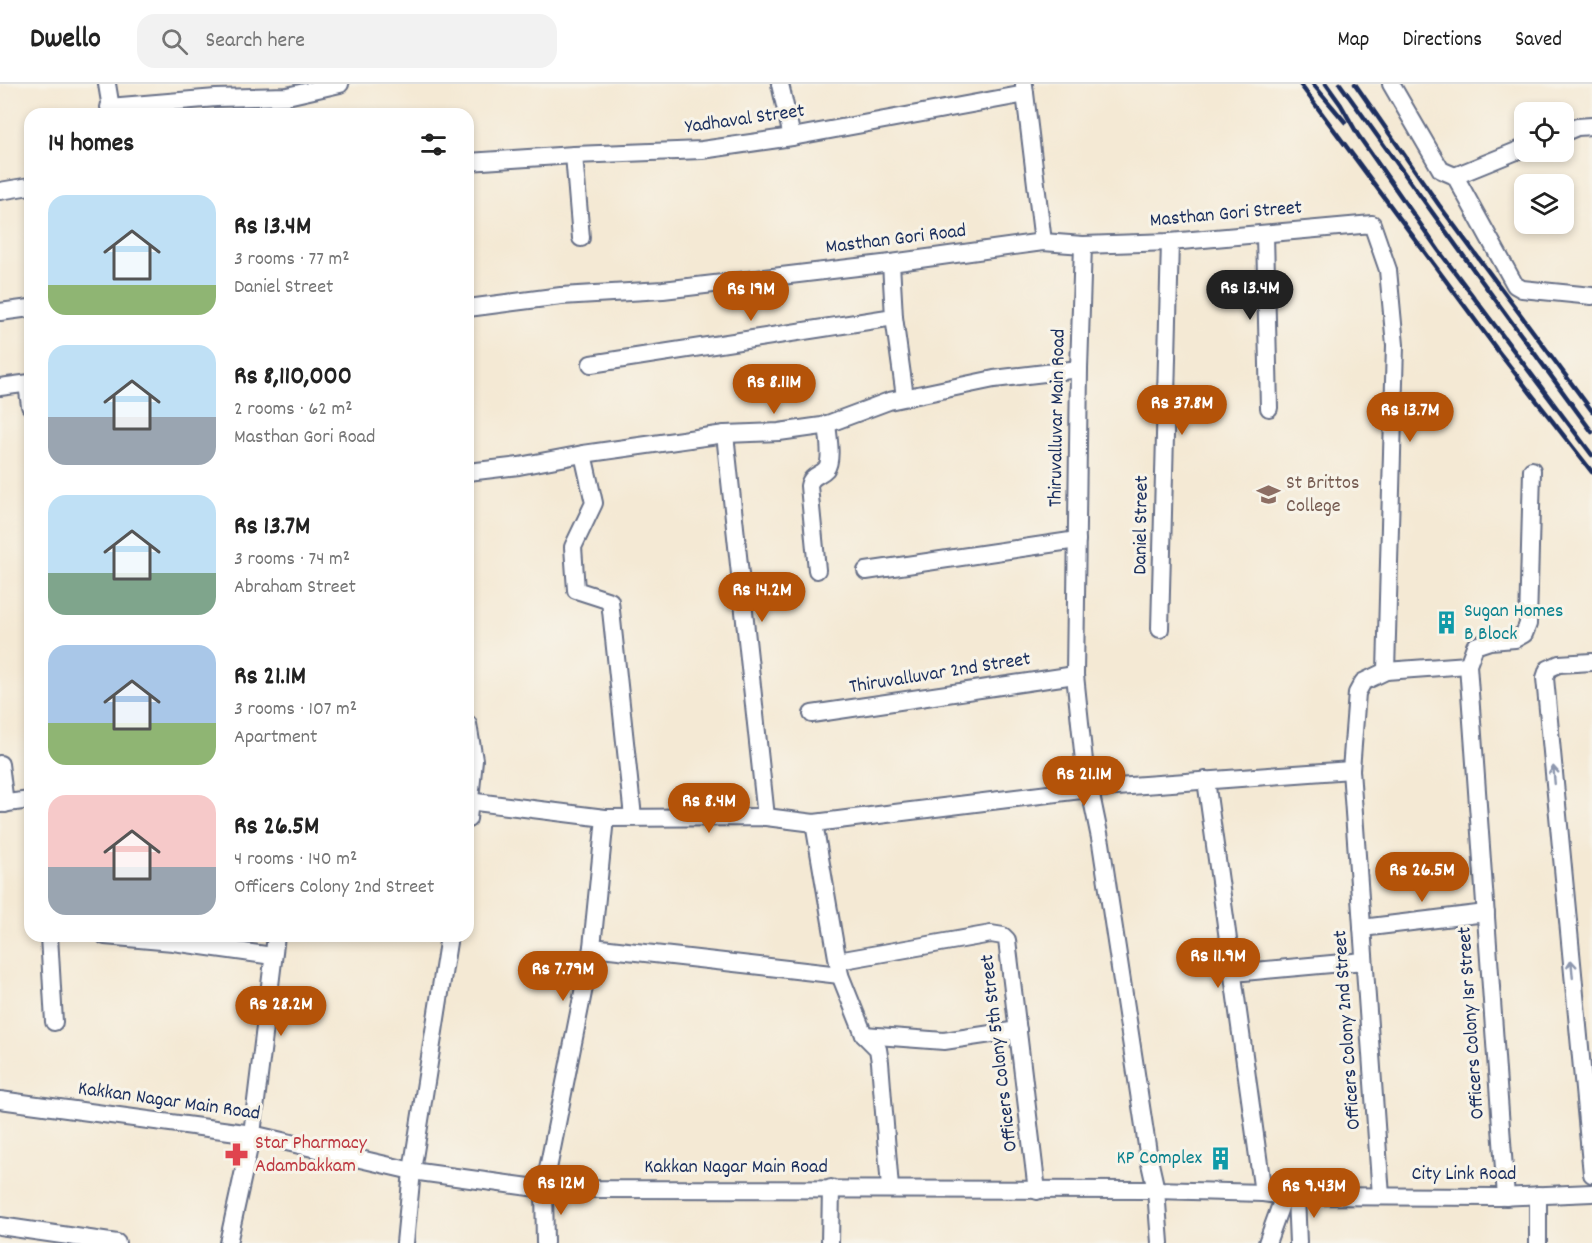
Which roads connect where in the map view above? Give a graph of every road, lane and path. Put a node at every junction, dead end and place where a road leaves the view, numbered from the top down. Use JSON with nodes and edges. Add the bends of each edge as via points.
{"nodes":[{"id":1,"x":107,"y":84,"type":"edge"},
{"id":2,"x":340,"y":84,"type":"edge"},
{"id":3,"x":780,"y":84,"type":"edge"},
{"id":4,"x":1391,"y":84,"type":"edge"},
{"id":5,"x":1024,"y":89,"type":"edge"},
{"id":6,"x":111,"y":108,"type":"edge"},
{"id":7,"x":128,"y":108,"type":"edge"},
{"id":8,"x":1592,"y":126,"type":"edge"},
{"id":9,"x":1574,"y":128,"type":"edge"},
{"id":10,"x":792,"y":136,"type":"junction"},
{"id":11,"x":1514,"y":152,"type":"edge"},
{"id":12,"x":574,"y":155,"type":"junction"},
{"id":13,"x":474,"y":162,"type":"edge"},
{"id":14,"x":1455,"y":176,"type":"junction"},
{"id":15,"x":24,"y":187,"type":"edge"},
{"id":16,"x":0,"y":191,"type":"edge"},
{"id":17,"x":1265,"y":234,"type":"junction"},
{"id":18,"x":581,"y":238,"type":"dead end"},
{"id":19,"x":1043,"y":242,"type":"junction"},
{"id":20,"x":1170,"y":242,"type":"junction"},
{"id":21,"x":1083,"y":245,"type":"junction"},
{"id":22,"x":891,"y":263,"type":"junction"},
{"id":23,"x":1592,"y":296,"type":"edge"},
{"id":24,"x":474,"y":307,"type":"edge"},
{"id":25,"x":24,"y":309,"type":"edge"},
{"id":26,"x":0,"y":312,"type":"edge"},
{"id":27,"x":894,"y":317,"type":"junction"},
{"id":28,"x":591,"y":364,"type":"dead end"},
{"id":29,"x":1079,"y":369,"type":"junction"},
{"id":30,"x":24,"y":384,"type":"edge"},
{"id":31,"x":0,"y":387,"type":"edge"},
{"id":32,"x":906,"y":397,"type":"junction"},
{"id":33,"x":1269,"y":408,"type":"dead end"},
{"id":34,"x":827,"y":424,"type":"junction"},
{"id":35,"x":724,"y":434,"type":"junction"},
{"id":36,"x":583,"y":454,"type":"junction"},
{"id":37,"x":1532,"y":470,"type":"dead end"},
{"id":38,"x":474,"y":471,"type":"edge"},
{"id":39,"x":1077,"y":540,"type":"junction"},
{"id":40,"x":817,"y":570,"type":"dead end"},
{"id":41,"x":866,"y":571,"type":"dead end"},
{"id":42,"x":1160,"y":629,"type":"dead end"},
{"id":43,"x":1592,"y":662,"type":"edge"},
{"id":44,"x":1468,"y":665,"type":"junction"},
{"id":45,"x":1386,"y":671,"type":"junction"},
{"id":46,"x":1075,"y":675,"type":"junction"},
{"id":47,"x":812,"y":714,"type":"dead end"},
{"id":48,"x":0,"y":764,"type":"edge"},
{"id":49,"x":1351,"y":770,"type":"junction"},
{"id":50,"x":1206,"y":780,"type":"junction"},
{"id":51,"x":1089,"y":789,"type":"junction"},
{"id":52,"x":24,"y":801,"type":"edge"},
{"id":53,"x":474,"y":802,"type":"edge"},
{"id":54,"x":3,"y":804,"type":"edge"},
{"id":55,"x":633,"y":817,"type":"junction"},
{"id":56,"x":766,"y":817,"type":"junction"},
{"id":57,"x":605,"y":818,"type":"junction"},
{"id":58,"x":814,"y":823,"type":"junction"},
{"id":59,"x":1485,"y":914,"type":"junction"},
{"id":60,"x":1362,"y":928,"type":"junction"},
{"id":61,"x":49,"y":942,"type":"edge"},
{"id":62,"x":191,"y":942,"type":"edge"},
{"id":63,"x":275,"y":942,"type":"edge"},
{"id":64,"x":448,"y":942,"type":"edge"},
{"id":65,"x":592,"y":947,"type":"junction"},
{"id":66,"x":273,"y":956,"type":"junction"},
{"id":67,"x":1364,"y":961,"type":"junction"},
{"id":68,"x":839,"y":968,"type":"junction"},
{"id":69,"x":1233,"y":974,"type":"junction"},
{"id":70,"x":54,"y":1022,"type":"dead end"},
{"id":71,"x":1018,"y":1030,"type":"junction"},
{"id":72,"x":864,"y":1035,"type":"junction"},
{"id":73,"x":0,"y":1100,"type":"edge"},
{"id":74,"x":252,"y":1134,"type":"junction"},
{"id":75,"x":412,"y":1171,"type":"junction"},
{"id":76,"x":1592,"y":1174,"type":"edge"},
{"id":77,"x":831,"y":1188,"type":"junction"},
{"id":78,"x":890,"y":1188,"type":"junction"},
{"id":79,"x":544,"y":1189,"type":"junction"},
{"id":80,"x":1156,"y":1190,"type":"junction"},
{"id":81,"x":1037,"y":1191,"type":"junction"},
{"id":82,"x":1263,"y":1193,"type":"junction"},
{"id":83,"x":1592,"y":1193,"type":"edge"},
{"id":84,"x":1538,"y":1195,"type":"junction"},
{"id":85,"x":1290,"y":1196,"type":"junction"},
{"id":86,"x":1381,"y":1196,"type":"junction"},
{"id":87,"x":1506,"y":1197,"type":"junction"},
{"id":88,"x":0,"y":1226,"type":"edge"},
{"id":89,"x":117,"y":1243,"type":"edge"},
{"id":90,"x":228,"y":1243,"type":"edge"},
{"id":91,"x":405,"y":1243,"type":"edge"},
{"id":92,"x":545,"y":1243,"type":"edge"},
{"id":93,"x":830,"y":1243,"type":"edge"},
{"id":94,"x":1160,"y":1243,"type":"edge"},
{"id":95,"x":1267,"y":1243,"type":"edge"},
{"id":96,"x":1298,"y":1243,"type":"edge"},
{"id":97,"x":1538,"y":1243,"type":"edge"}],
"edges":[{"from":1,"to":6,"type":"street"},
{"from":2,"to":7,"type":"street","via":[[287,96],[216,98]]},
{"from":3,"to":10,"type":"street"},
{"from":4,"to":14,"type":"street","via":[[1441,170]]},
{"from":5,"to":10,"type":"street","name":"Yadhaval Street"},
{"from":5,"to":19,"type":"street"},
{"from":8,"to":9,"type":"street"},
{"from":10,"to":12,"type":"street","name":"Yadhaval Street","via":[[702,150]]},
{"from":11,"to":14,"type":"street"},
{"from":12,"to":13,"type":"street","name":"Yadhaval Street"},
{"from":12,"to":18,"type":"street"},
{"from":14,"to":23,"type":"street","via":[[1518,287]]},
{"from":15,"to":16,"type":"street"},
{"from":17,"to":20,"type":"street","name":"Masthan Gori Street"},
{"from":17,"to":33,"type":"street"},
{"from":17,"to":45,"type":"street","name":"Masthan Gori Street","via":[[1372,224],[1388,270],[1395,345]]},
{"from":19,"to":21,"type":"street"},
{"from":19,"to":22,"type":"street","name":"Masthan Gori Road"},
{"from":20,"to":21,"type":"street","name":"Masthan Gori Street"},
{"from":20,"to":42,"type":"street","name":"Daniel Street"},
{"from":21,"to":29,"type":"street","name":"Thiruvalluvar Main Road"},
{"from":22,"to":24,"type":"street","name":"Masthan Gori Road"},
{"from":22,"to":27,"type":"street"},
{"from":25,"to":26,"type":"street"},
{"from":27,"to":28,"type":"street"},
{"from":27,"to":32,"type":"street"},
{"from":29,"to":32,"type":"street"},
{"from":29,"to":39,"type":"street","name":"Thiruvalluvar Main Road"},
{"from":30,"to":31,"type":"street"},
{"from":32,"to":34,"type":"street"},
{"from":34,"to":35,"type":"street","via":[[779,432]]},
{"from":34,"to":40,"type":"street","via":[[829,461],[808,486]]},
{"from":35,"to":36,"type":"street"},
{"from":35,"to":56,"type":"street"},
{"from":36,"to":38,"type":"street"},
{"from":36,"to":55,"type":"street","via":[[594,503],[573,547],[576,590],[610,601]]},
{"from":37,"to":44,"type":"street","via":[[1528,624],[1524,634],[1515,639],[1475,646]]},
{"from":39,"to":41,"type":"street"},
{"from":39,"to":46,"type":"street","name":"Thiruvalluvar Main Road"},
{"from":76,"to":43,"type":"street","one_way":true,"via":[[1545,678],[1548,669],[1559,664]]},
{"from":44,"to":45,"type":"street","name":"Officers Colony 2nd Street"},
{"from":44,"to":59,"type":"street","name":"Officers Colony 1sr Street"},
{"from":45,"to":49,"type":"street","name":"Officers Colony 2nd Street","via":[[1363,682],[1357,693]]},
{"from":46,"to":47,"type":"street","name":"Thiruvalluvar 2nd Street"},
{"from":46,"to":51,"type":"street","name":"Thiruvalluvar Main Road"},
{"from":48,"to":54,"type":"street"},
{"from":49,"to":50,"type":"street"},
{"from":49,"to":60,"type":"street","name":"Officers Colony 2nd Street"},
{"from":50,"to":51,"type":"street"},
{"from":50,"to":69,"type":"street"},
{"from":51,"to":58,"type":"street"},
{"from":51,"to":80,"type":"street","name":"Thiruvalluvar Main Road"},
{"from":52,"to":54,"type":"street"},
{"from":53,"to":57,"type":"street"},
{"from":55,"to":56,"type":"street"},
{"from":55,"to":57,"type":"street"},
{"from":56,"to":58,"type":"street"},
{"from":57,"to":65,"type":"street"},
{"from":58,"to":68,"type":"street"},
{"from":59,"to":60,"type":"street"},
{"from":59,"to":87,"type":"street","name":"Officers Colony 1sr Street"},
{"from":60,"to":67,"type":"street","name":"Officers Colony 2nd Street"},
{"from":61,"to":70,"type":"street"},
{"from":62,"to":66,"type":"street"},
{"from":63,"to":66,"type":"street"},
{"from":64,"to":75,"type":"street"},
{"from":65,"to":68,"type":"street"},
{"from":65,"to":79,"type":"street"},
{"from":66,"to":74,"type":"street"},
{"from":67,"to":69,"type":"street"},
{"from":67,"to":86,"type":"street","name":"Officers Colony 2nd Street"},
{"from":68,"to":71,"type":"street","name":"Officers Colony 5th Street","via":[[991,934],[1003,936],[1007,940]]},
{"from":68,"to":72,"type":"street"},
{"from":69,"to":82,"type":"street"},
{"from":71,"to":72,"type":"street","via":[[944,1041]]},
{"from":71,"to":81,"type":"street","name":"Officers Colony 5th Street"},
{"from":72,"to":78,"type":"street","via":[[878,1049]]},
{"from":73,"to":74,"type":"street","name":"Kakkan Nagar Main Road"},
{"from":74,"to":75,"type":"street","name":"Kakkan Nagar Main Road"},
{"from":74,"to":90,"type":"street"},
{"from":75,"to":79,"type":"street","name":"Kakkan Nagar Main Road"},
{"from":75,"to":91,"type":"street"},
{"from":77,"to":78,"type":"street","name":"Kakkan Nagar Main Road"},
{"from":77,"to":79,"type":"street","name":"Kakkan Nagar Main Road"},
{"from":77,"to":93,"type":"street"},
{"from":78,"to":81,"type":"street","name":"Kakkan Nagar Main Road"},
{"from":79,"to":92,"type":"street"},
{"from":80,"to":81,"type":"street","name":"Kakkan Nagar Main Road"},
{"from":80,"to":82,"type":"street","name":"City Link Road"},
{"from":80,"to":94,"type":"street","name":"Thiruvalluvar Main Road"},
{"from":82,"to":85,"type":"street","name":"City Link Road"},
{"from":83,"to":84,"type":"street","name":"City Link Road"},
{"from":84,"to":87,"type":"street","name":"City Link Road"},
{"from":84,"to":97,"type":"street"},
{"from":85,"to":86,"type":"street","name":"City Link Road"},
{"from":85,"to":95,"type":"street"},
{"from":85,"to":96,"type":"street"},
{"from":86,"to":87,"type":"street","name":"City Link Road"},
{"from":88,"to":89,"type":"street"}]}
